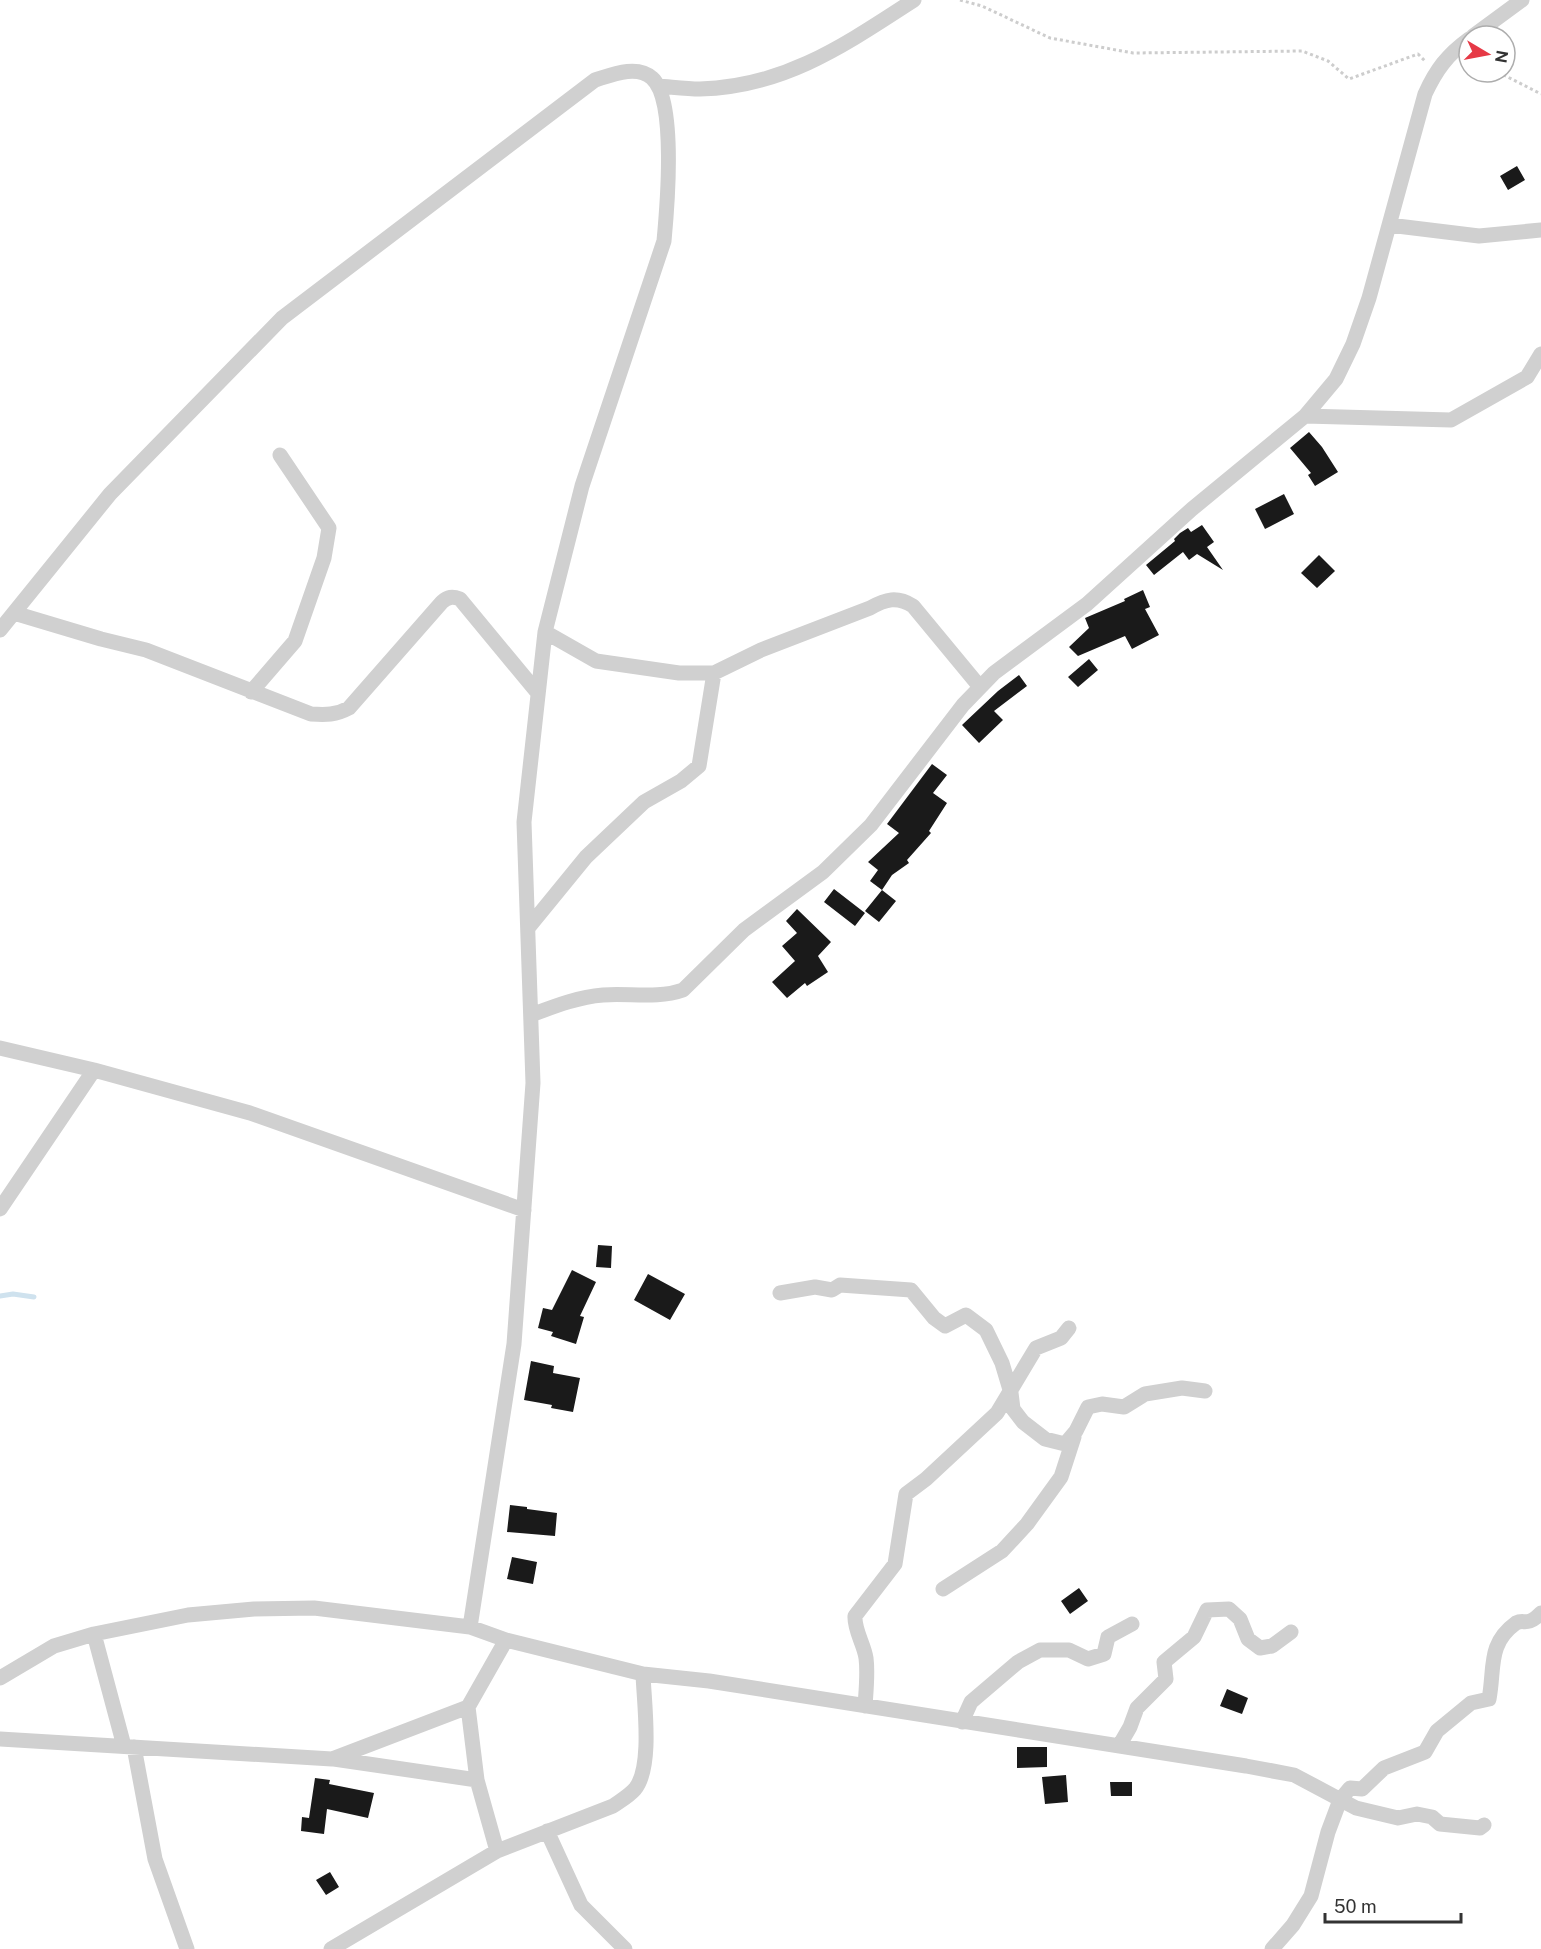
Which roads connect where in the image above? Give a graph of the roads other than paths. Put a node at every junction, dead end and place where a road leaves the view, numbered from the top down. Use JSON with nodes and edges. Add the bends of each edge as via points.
{"nodes":[{"id":1,"x":914,"y":0,"type":"edge"},
{"id":2,"x":1522,"y":0,"type":"edge"},
{"id":3,"x":1489,"y":24,"type":"edge"},
{"id":4,"x":1457,"y":48,"type":"edge"},
{"id":5,"x":658,"y":86,"type":"junction"},
{"id":6,"x":1389,"y":225,"type":"junction"},
{"id":7,"x":1541,"y":230,"type":"edge"},
{"id":8,"x":1541,"y":354,"type":"edge"},
{"id":9,"x":1305,"y":416,"type":"junction"},
{"id":10,"x":280,"y":455,"type":"dead end"},
{"id":11,"x":14,"y":613,"type":"junction"},
{"id":12,"x":0,"y":630,"type":"edge"},
{"id":13,"x":545,"y":632,"type":"junction"},
{"id":14,"x":714,"y":673,"type":"junction"},
{"id":15,"x":980,"y":687,"type":"junction"},
{"id":16,"x":251,"y":692,"type":"junction"},
{"id":17,"x":537,"y":692,"type":"junction"},
{"id":18,"x":528,"y":928,"type":"junction"},
{"id":19,"x":531,"y":1015,"type":"junction"},
{"id":20,"x":0,"y":1048,"type":"edge"},
{"id":21,"x":94,"y":1070,"type":"junction"},
{"id":22,"x":0,"y":1209,"type":"edge"},
{"id":23,"x":524,"y":1210,"type":"junction"},
{"id":24,"x":780,"y":1293,"type":"dead end"},
{"id":25,"x":1070,"y":1328,"type":"dead end"},
{"id":26,"x":1205,"y":1391,"type":"dead end"},
{"id":27,"x":1011,"y":1393,"type":"junction"},
{"id":28,"x":1076,"y":1431,"type":"junction"},
{"id":29,"x":943,"y":1589,"type":"dead end"},
{"id":30,"x":1541,"y":1613,"type":"edge"},
{"id":31,"x":1132,"y":1624,"type":"dead end"},
{"id":32,"x":470,"y":1627,"type":"junction"},
{"id":33,"x":1291,"y":1632,"type":"dead end"},
{"id":34,"x":94,"y":1634,"type":"junction"},
{"id":35,"x":506,"y":1640,"type":"junction"},
{"id":36,"x":643,"y":1674,"type":"junction"},
{"id":37,"x":0,"y":1678,"type":"edge"},
{"id":38,"x":865,"y":1706,"type":"junction"},
{"id":39,"x":468,"y":1707,"type":"junction"},
{"id":40,"x":962,"y":1722,"type":"junction"},
{"id":41,"x":0,"y":1738,"type":"edge"},
{"id":42,"x":129,"y":1746,"type":"junction"},
{"id":43,"x":1119,"y":1746,"type":"junction"},
{"id":44,"x":332,"y":1759,"type":"junction"},
{"id":45,"x":477,"y":1780,"type":"junction"},
{"id":46,"x":1340,"y":1800,"type":"junction"},
{"id":47,"x":1484,"y":1825,"type":"dead end"},
{"id":48,"x":547,"y":1831,"type":"junction"},
{"id":49,"x":497,"y":1851,"type":"junction"},
{"id":50,"x":187,"y":1949,"type":"edge"},
{"id":51,"x":331,"y":1949,"type":"edge"},
{"id":52,"x":625,"y":1949,"type":"edge"},
{"id":53,"x":1272,"y":1949,"type":"edge"}],
"edges":[{"from":1,"to":5,"type":"street","via":[[809,64],[736,85]]},
{"from":2,"to":3,"type":"street"},
{"from":4,"to":6,"type":"street","via":[[1435,72],[1425,94]]},
{"from":5,"to":11,"type":"street","via":[[652,78],[634,72],[594,81],[282,318],[110,494]]},
{"from":5,"to":13,"type":"street","via":[[667,116],[668,199],[663,241],[582,486]]},
{"from":6,"to":7,"type":"street","via":[[1479,236]]},
{"from":6,"to":9,"type":"street","via":[[1353,344],[1336,379]]},
{"from":8,"to":9,"type":"street","via":[[1527,377],[1451,420]]},
{"from":9,"to":15,"type":"street","via":[[1192,509],[1088,604]]},
{"from":10,"to":16,"type":"street","via":[[329,528],[324,558],[295,640]]},
{"from":11,"to":12,"type":"street"},
{"from":11,"to":16,"type":"street","via":[[146,650]]},
{"from":13,"to":14,"type":"street","via":[[596,661],[679,674]]},
{"from":13,"to":17,"type":"street"},
{"from":14,"to":15,"type":"street","via":[[761,650],[891,599],[913,606]]},
{"from":14,"to":18,"type":"street","via":[[699,766],[644,802],[586,856]]},
{"from":15,"to":19,"type":"street","via":[[871,825],[823,872],[744,930],[683,990],[574,999]]},
{"from":16,"to":17,"type":"street","via":[[312,714],[338,714],[349,708],[442,602],[453,596],[460,598]]},
{"from":17,"to":18,"type":"street","via":[[525,822]]},
{"from":18,"to":19,"type":"street"},
{"from":19,"to":23,"type":"street","via":[[533,1083]]},
{"from":20,"to":21,"type":"street"},
{"from":21,"to":22,"type":"street"},
{"from":21,"to":23,"type":"street","via":[[250,1113]]},
{"from":23,"to":32,"type":"street","via":[[514,1344]]},
{"from":24,"to":27,"type":"street","via":[[814,1287],[832,1290],[840,1285],[911,1290],[945,1326],[966,1315],[986,1330]]},
{"from":25,"to":27,"type":"street","via":[[1061,1338],[1036,1348]]},
{"from":26,"to":28,"type":"street","via":[[1182,1388],[1145,1394],[1124,1407],[1088,1407]]},
{"from":27,"to":28,"type":"street","via":[[1013,1409],[1045,1439],[1065,1444]]},
{"from":27,"to":38,"type":"street","via":[[997,1413],[906,1494],[895,1564],[854,1621],[866,1660]]},
{"from":28,"to":29,"type":"street","via":[[1061,1477],[1026,1524],[1002,1551]]},
{"from":30,"to":46,"type":"street","via":[[1504,1632],[1494,1651],[1489,1699],[1471,1703],[1437,1731],[1425,1752],[1384,1768],[1362,1788],[1350,1788]]},
{"from":31,"to":40,"type":"street","via":[[1108,1637],[1104,1654],[1088,1659],[1069,1650],[1040,1650],[1018,1662],[971,1702]]},
{"from":32,"to":34,"type":"street","via":[[302,1608],[188,1615]]},
{"from":32,"to":35,"type":"street"},
{"from":33,"to":43,"type":"street","via":[[1272,1646],[1260,1647],[1248,1639],[1240,1619],[1229,1609],[1207,1610],[1194,1637],[1164,1662],[1166,1679],[1137,1708]]},
{"from":34,"to":37,"type":"street","via":[[54,1646]]},
{"from":34,"to":42,"type":"street"},
{"from":35,"to":36,"type":"street"},
{"from":35,"to":39,"type":"street"},
{"from":36,"to":38,"type":"street"},
{"from":36,"to":48,"type":"street","via":[[646,1756],[636,1788],[612,1806]]},
{"from":38,"to":40,"type":"street"},
{"from":39,"to":44,"type":"street"},
{"from":39,"to":45,"type":"street"},
{"from":40,"to":43,"type":"street"},
{"from":41,"to":42,"type":"street"},
{"from":42,"to":44,"type":"street"},
{"from":42,"to":50,"type":"street","via":[[155,1859]]},
{"from":43,"to":46,"type":"street","via":[[1294,1775]]},
{"from":44,"to":45,"type":"street"},
{"from":45,"to":49,"type":"street"},
{"from":46,"to":47,"type":"street","via":[[1398,1818],[1417,1814],[1432,1816],[1440,1824],[1480,1828]]},
{"from":46,"to":53,"type":"street","via":[[1311,1896]]},
{"from":48,"to":49,"type":"street"},
{"from":48,"to":52,"type":"street","via":[[581,1905]]},
{"from":49,"to":51,"type":"street"}]}
